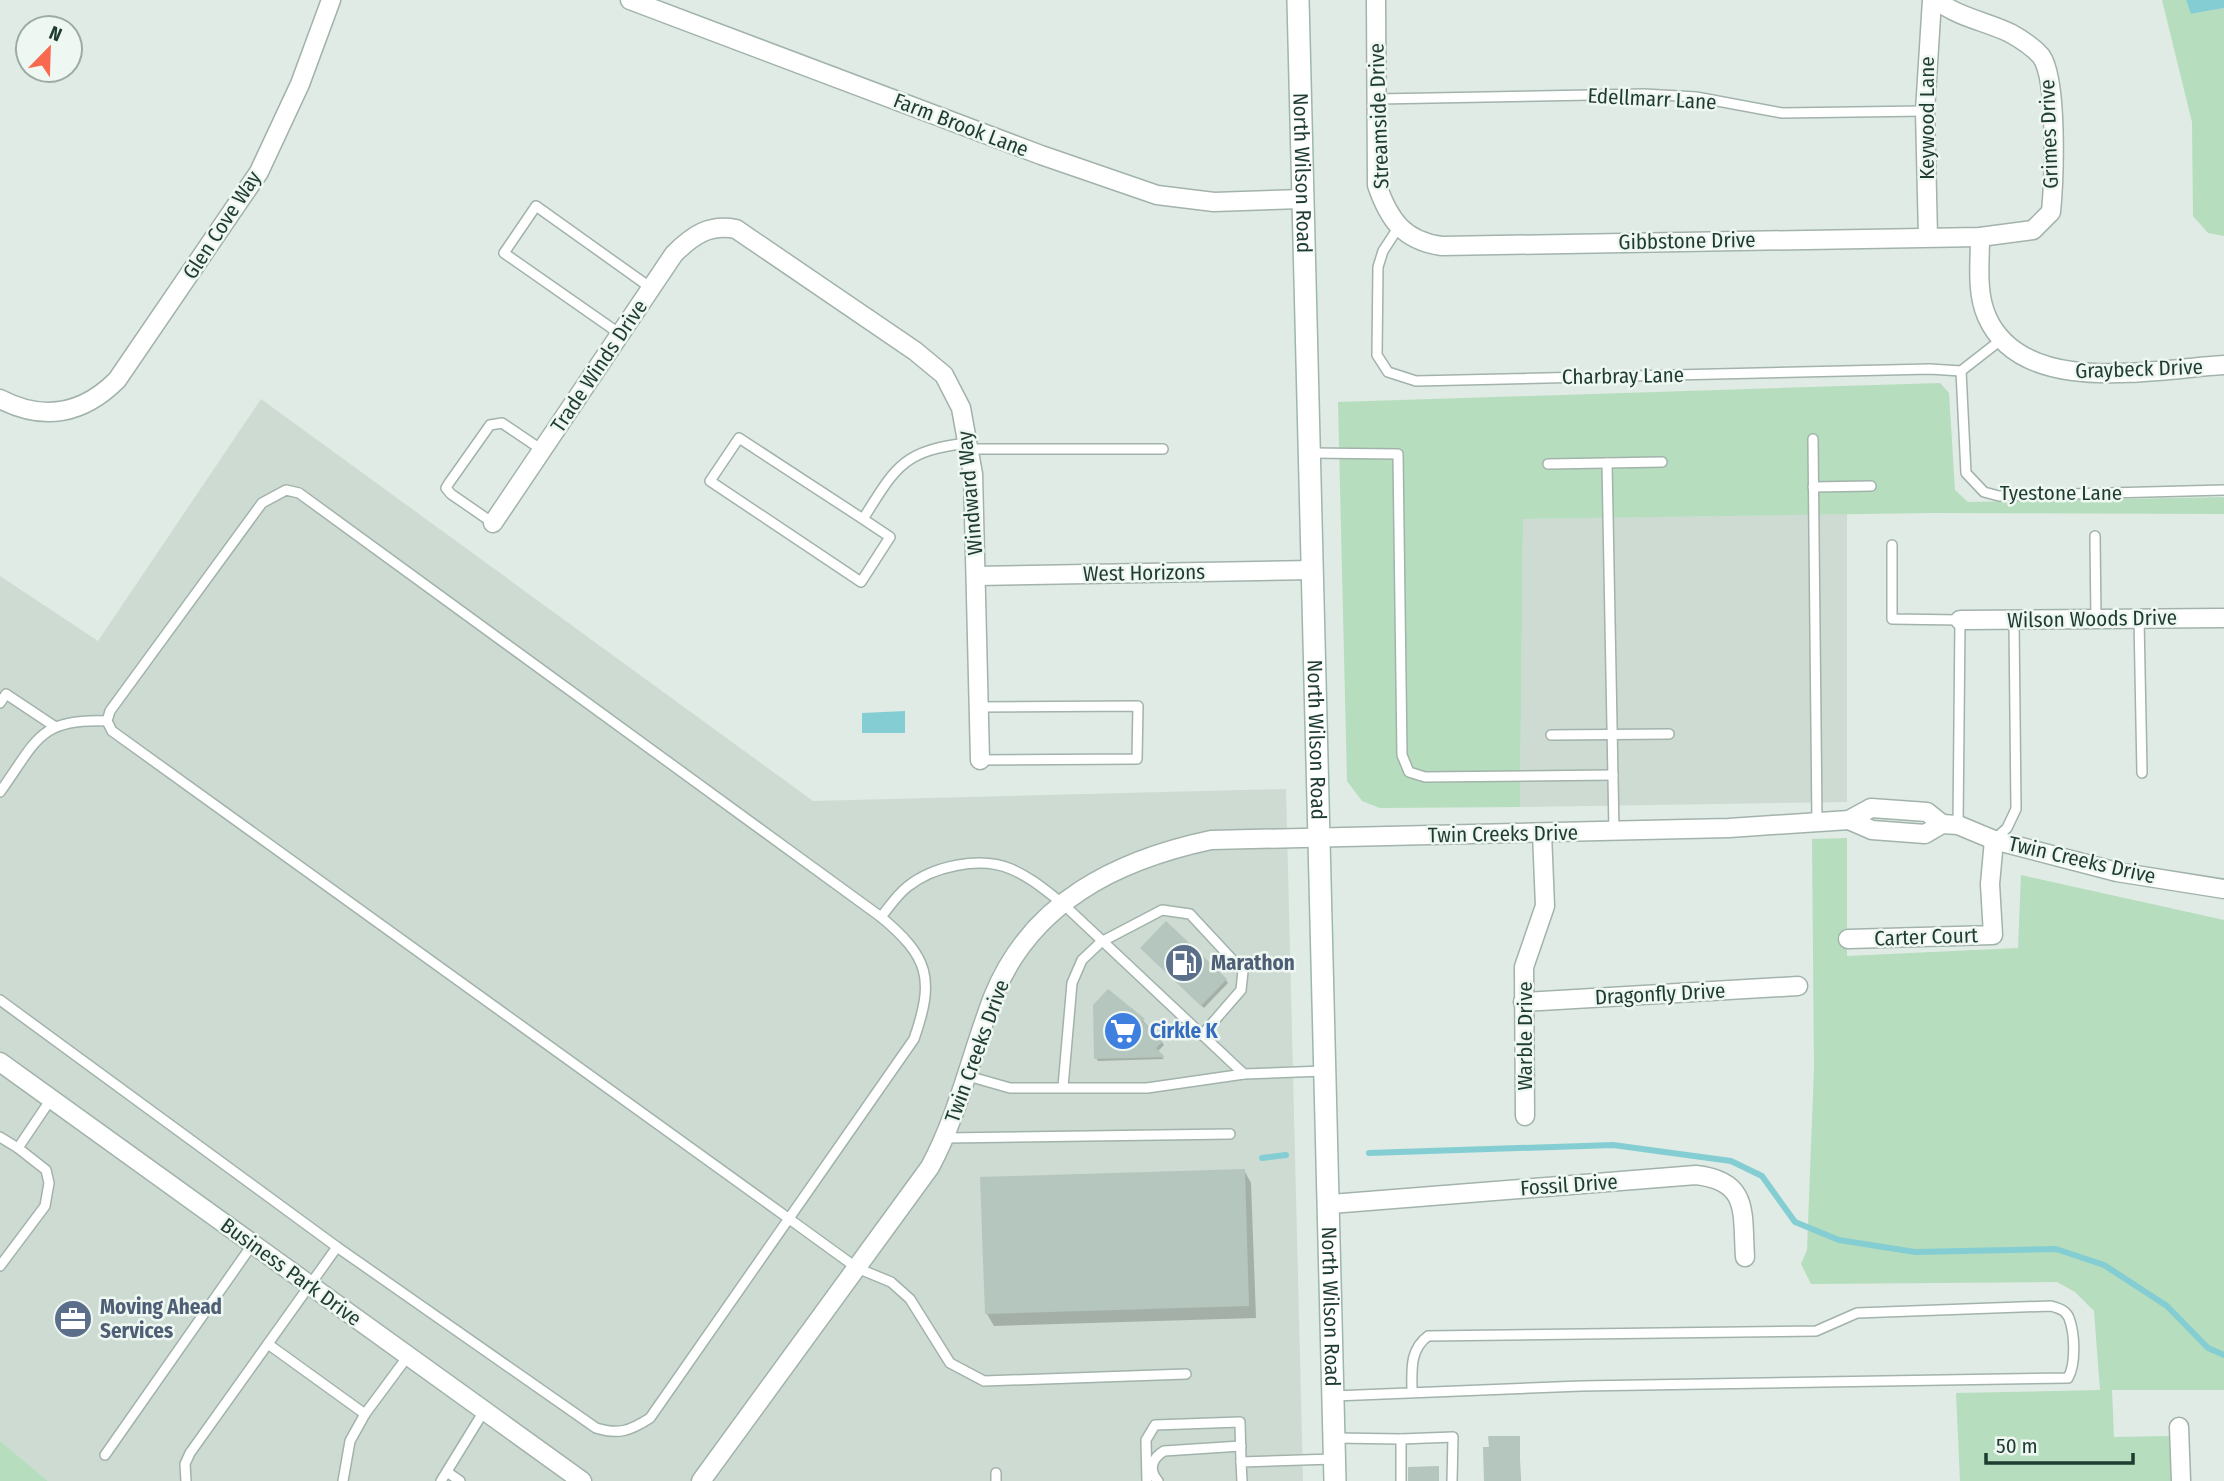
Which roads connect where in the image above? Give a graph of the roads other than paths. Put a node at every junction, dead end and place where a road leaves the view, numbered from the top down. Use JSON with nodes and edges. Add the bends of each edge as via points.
{"nodes":[{"id":1,"x":331,"y":0,"type":"edge"},
{"id":2,"x":630,"y":0,"type":"edge"},
{"id":3,"x":1298,"y":0,"type":"edge"},
{"id":4,"x":1376,"y":0,"type":"edge"},
{"id":5,"x":1934,"y":0,"type":"edge"},
{"id":6,"x":1378,"y":99,"type":"junction"},
{"id":7,"x":1925,"y":111,"type":"junction"},
{"id":8,"x":1303,"y":199,"type":"junction"},
{"id":9,"x":719,"y":226,"type":"joint"},
{"id":10,"x":1398,"y":228,"type":"junction"},
{"id":11,"x":1928,"y":237,"type":"junction"},
{"id":12,"x":1980,"y":237,"type":"junction"},
{"id":13,"x":651,"y":288,"type":"junction"},
{"id":14,"x":620,"y":334,"type":"junction"},
{"id":15,"x":2002,"y":339,"type":"junction"},
{"id":16,"x":2224,"y":365,"type":"edge"},
{"id":17,"x":1961,"y":371,"type":"junction"},
{"id":18,"x":0,"y":399,"type":"edge"},
{"id":19,"x":1813,"y":439,"type":"dead end"},
{"id":20,"x":968,"y":446,"type":"junction"},
{"id":21,"x":1163,"y":449,"type":"dead end"},
{"id":22,"x":542,"y":450,"type":"junction"},
{"id":23,"x":1309,"y":453,"type":"junction"},
{"id":24,"x":1662,"y":461,"type":"dead end"},
{"id":25,"x":1606,"y":463,"type":"junction"},
{"id":26,"x":1548,"y":464,"type":"dead end"},
{"id":27,"x":1871,"y":486,"type":"dead end"},
{"id":28,"x":1813,"y":487,"type":"junction"},
{"id":29,"x":2224,"y":490,"type":"edge"},
{"id":30,"x":863,"y":519,"type":"junction"},
{"id":31,"x":493,"y":523,"type":"joint"},
{"id":32,"x":2095,"y":536,"type":"dead end"},
{"id":33,"x":1892,"y":545,"type":"dead end"},
{"id":34,"x":1312,"y":570,"type":"junction"},
{"id":35,"x":976,"y":576,"type":"junction"},
{"id":36,"x":2224,"y":618,"type":"edge"},
{"id":37,"x":2139,"y":619,"type":"junction"},
{"id":38,"x":1960,"y":620,"type":"junction"},
{"id":39,"x":2096,"y":620,"type":"junction"},
{"id":40,"x":2014,"y":621,"type":"junction"},
{"id":41,"x":0,"y":703,"type":"edge"},
{"id":42,"x":979,"y":707,"type":"junction"},
{"id":43,"x":107,"y":721,"type":"junction"},
{"id":44,"x":54,"y":726,"type":"junction"},
{"id":45,"x":1612,"y":734,"type":"junction"},
{"id":46,"x":1669,"y":734,"type":"dead end"},
{"id":47,"x":1551,"y":735,"type":"dead end"},
{"id":48,"x":980,"y":760,"type":"joint"},
{"id":49,"x":2141,"y":773,"type":"dead end"},
{"id":50,"x":1613,"y":775,"type":"junction"},
{"id":51,"x":0,"y":792,"type":"edge"},
{"id":52,"x":1817,"y":822,"type":"junction"},
{"id":53,"x":1950,"y":824,"type":"junction"},
{"id":54,"x":1614,"y":831,"type":"junction"},
{"id":55,"x":1542,"y":833,"type":"junction"},
{"id":56,"x":1319,"y":838,"type":"junction"},
{"id":57,"x":1994,"y":839,"type":"junction"},
{"id":58,"x":2224,"y":889,"type":"edge"},
{"id":59,"x":1062,"y":903,"type":"junction"},
{"id":60,"x":881,"y":917,"type":"junction"},
{"id":61,"x":1848,"y":939,"type":"dead end"},
{"id":62,"x":1101,"y":942,"type":"junction"},
{"id":63,"x":1798,"y":986,"type":"dead end"},
{"id":64,"x":0,"y":1000,"type":"edge"},
{"id":65,"x":1523,"y":1002,"type":"junction"},
{"id":66,"x":1202,"y":1035,"type":"junction"},
{"id":67,"x":0,"y":1062,"type":"edge"},
{"id":68,"x":1324,"y":1071,"type":"junction"},
{"id":69,"x":1244,"y":1074,"type":"junction"},
{"id":70,"x":968,"y":1076,"type":"junction"},
{"id":71,"x":1063,"y":1087,"type":"junction"},
{"id":72,"x":51,"y":1098,"type":"junction"},
{"id":73,"x":1525,"y":1116,"type":"dead end"},
{"id":74,"x":1230,"y":1134,"type":"dead end"},
{"id":75,"x":0,"y":1137,"type":"edge"},
{"id":76,"x":946,"y":1138,"type":"junction"},
{"id":77,"x":18,"y":1148,"type":"junction"},
{"id":78,"x":1331,"y":1204,"type":"junction"},
{"id":79,"x":788,"y":1217,"type":"junction"},
{"id":80,"x":252,"y":1245,"type":"junction"},
{"id":81,"x":337,"y":1247,"type":"junction"},
{"id":82,"x":1745,"y":1257,"type":"dead end"},
{"id":83,"x":0,"y":1266,"type":"edge"},
{"id":84,"x":857,"y":1268,"type":"junction"},
{"id":85,"x":309,"y":1285,"type":"junction"},
{"id":86,"x":268,"y":1344,"type":"junction"},
{"id":87,"x":408,"y":1356,"type":"junction"},
{"id":88,"x":1186,"y":1374,"type":"dead end"},
{"id":89,"x":1412,"y":1393,"type":"junction"},
{"id":90,"x":1334,"y":1396,"type":"junction"},
{"id":91,"x":484,"y":1411,"type":"junction"},
{"id":92,"x":365,"y":1414,"type":"junction"},
{"id":93,"x":2179,"y":1427,"type":"dead end"},
{"id":94,"x":1401,"y":1439,"type":"junction"},
{"id":95,"x":1241,"y":1446,"type":"junction"},
{"id":96,"x":1335,"y":1448,"type":"junction"},
{"id":97,"x":105,"y":1455,"type":"dead end"},
{"id":98,"x":1241,"y":1462,"type":"junction"},
{"id":99,"x":447,"y":1472,"type":"junction"},
{"id":100,"x":186,"y":1481,"type":"edge"},
{"id":101,"x":343,"y":1481,"type":"edge"},
{"id":102,"x":441,"y":1481,"type":"edge"},
{"id":103,"x":460,"y":1481,"type":"edge"},
{"id":104,"x":582,"y":1481,"type":"edge"},
{"id":105,"x":701,"y":1481,"type":"edge"},
{"id":106,"x":1147,"y":1481,"type":"edge"},
{"id":107,"x":1158,"y":1481,"type":"edge"},
{"id":108,"x":1242,"y":1481,"type":"edge"},
{"id":109,"x":1335,"y":1481,"type":"edge"},
{"id":110,"x":1401,"y":1481,"type":"edge"},
{"id":111,"x":1452,"y":1481,"type":"edge"},
{"id":112,"x":2180,"y":1481,"type":"edge"}],
"edges":[{"from":1,"to":18,"type":"street","name":"Glen Cove Way","via":[[300,84],[259,172],[117,380],[102,395],[62,413],[27,410]]},
{"from":2,"to":8,"type":"street","name":"Farm Brook Lane","via":[[1157,195],[1214,202]]},
{"from":3,"to":8,"type":"main road","name":"North Wilson Road"},
{"from":4,"to":6,"type":"street","name":"Streamside Drive"},
{"from":5,"to":7,"type":"street","name":"Keywood Lane"},
{"from":5,"to":12,"type":"street","name":"Grimes Drive","via":[[2026,43],[2041,56],[2050,77],[2051,212],[2032,230]]},
{"from":6,"to":7,"type":"lane","name":"Edellmarr Lane","via":[[1644,94],[1696,97],[1803,115]]},
{"from":6,"to":10,"type":"street","name":"Streamside Drive","via":[[1377,185]]},
{"from":7,"to":11,"type":"street","name":"Keywood Lane"},
{"from":8,"to":23,"type":"main road","name":"North Wilson Road"},
{"from":9,"to":13,"type":"street","name":"Trade Winds Drive","via":[[693,235]]},
{"from":9,"to":20,"type":"street","name":"Windward Way","via":[[752,237],[944,375],[961,408]]},
{"from":10,"to":11,"type":"street","name":"Gibbstone Drive","via":[[1418,241],[1442,246]]},
{"from":10,"to":17,"type":"lane","name":"Charbray Lane","via":[[1382,251],[1378,267],[1377,355],[1388,372],[1399,378]]},
{"from":11,"to":12,"type":"street","name":"Gibbstone Drive"},
{"from":12,"to":15,"type":"street","name":"Graybeck Drive","via":[[1980,291],[1987,318]]},
{"from":13,"to":14,"type":"street","name":"Trade Winds Drive"},
{"from":13,"to":14,"type":"lane","via":[[536,206],[503,253]]},
{"from":14,"to":22,"type":"street","name":"Trade Winds Drive"},
{"from":15,"to":16,"type":"street","name":"Graybeck Drive","via":[[2030,361],[2058,371]]},
{"from":15,"to":17,"type":"lane"},
{"from":17,"to":29,"type":"lane","name":"Tyestone Lane","via":[[1966,473],[1984,492],[1999,496]]},
{"from":19,"to":28,"type":"lane"},
{"from":20,"to":21,"type":"lane"},
{"from":20,"to":30,"type":"lane","via":[[940,447],[910,458],[897,468]]},
{"from":20,"to":35,"type":"street","name":"Windward Way"},
{"from":22,"to":31,"type":"street","name":"Trade Winds Drive"},
{"from":22,"to":31,"type":"lane","via":[[502,423],[490,425],[449,483],[446,488],[451,494]]},
{"from":23,"to":34,"type":"main road","name":"North Wilson Road"},
{"from":23,"to":50,"type":"lane","via":[[1398,454],[1402,755],[1409,772],[1424,777]]},
{"from":24,"to":25,"type":"lane"},
{"from":25,"to":26,"type":"lane"},
{"from":25,"to":45,"type":"lane"},
{"from":27,"to":28,"type":"lane"},
{"from":28,"to":52,"type":"lane"},
{"from":30,"to":30,"type":"lane","via":[[890,537],[861,582],[710,481],[739,438]]},
{"from":32,"to":39,"type":"lane"},
{"from":33,"to":38,"type":"lane","via":[[1892,619]]},
{"from":34,"to":35,"type":"street","name":"West Horizons"},
{"from":34,"to":56,"type":"main road","name":"North Wilson Road"},
{"from":35,"to":42,"type":"street","name":"Windward Way"},
{"from":36,"to":37,"type":"street","name":"Wilson Woods Drive"},
{"from":37,"to":39,"type":"street","name":"Wilson Woods Drive"},
{"from":37,"to":49,"type":"lane"},
{"from":38,"to":40,"type":"street","name":"Wilson Woods Drive"},
{"from":38,"to":53,"type":"lane"},
{"from":39,"to":40,"type":"street","name":"Wilson Woods Drive"},
{"from":40,"to":57,"type":"lane","via":[[2016,810],[2007,828]]},
{"from":41,"to":44,"type":"lane","via":[[6,694]]},
{"from":42,"to":48,"type":"street","name":"Windward Way"},
{"from":42,"to":48,"type":"lane","via":[[1139,706],[1137,759]]},
{"from":43,"to":44,"type":"lane","via":[[77,720]]},
{"from":43,"to":60,"type":"lane","via":[[262,503],[286,490],[299,493]]},
{"from":43,"to":79,"type":"lane","via":[[112,731]]},
{"from":44,"to":51,"type":"lane","via":[[43,733]]},
{"from":45,"to":46,"type":"lane"},
{"from":45,"to":47,"type":"lane"},
{"from":45,"to":50,"type":"lane"},
{"from":50,"to":54,"type":"lane"},
{"from":52,"to":53,"type":"street","name":"Twin Creeks Drive","via":[[1849,820],[1872,830],[1925,834]]},
{"from":52,"to":54,"type":"street","name":"Twin Creeks Drive"},
{"from":53,"to":57,"type":"street","name":"Twin Creeks Drive"},
{"from":54,"to":55,"type":"street","name":"Twin Creeks Drive"},
{"from":55,"to":56,"type":"street","name":"Twin Creeks Drive"},
{"from":55,"to":65,"type":"street","name":"Warble Drive","via":[[1545,906],[1524,967]]},
{"from":56,"to":59,"type":"street","name":"Twin Creeks Drive","via":[[1212,840],[1169,849],[1096,879]]},
{"from":56,"to":68,"type":"main road","name":"North Wilson Road"},
{"from":57,"to":58,"type":"street","name":"Twin Creeks Drive","via":[[2117,872]]},
{"from":57,"to":61,"type":"street","name":"Carter Court","via":[[1990,884],[1993,935]]},
{"from":59,"to":60,"type":"lane","via":[[1032,880],[987,863],[924,877],[906,887]]},
{"from":59,"to":62,"type":"lane"},
{"from":59,"to":70,"type":"street","name":"Twin Creeks Drive","via":[[1007,968]]},
{"from":60,"to":79,"type":"lane","via":[[908,939],[921,961],[925,1006],[914,1039]]},
{"from":62,"to":66,"type":"lane"},
{"from":62,"to":66,"type":"lane","via":[[1162,909],[1190,914],[1243,971],[1241,990]]},
{"from":62,"to":71,"type":"lane","via":[[1082,960],[1072,983]]},
{"from":63,"to":65,"type":"street","name":"Dragonfly Drive"},
{"from":64,"to":81,"type":"lane"},
{"from":65,"to":73,"type":"street","name":"Warble Drive"},
{"from":66,"to":69,"type":"lane"},
{"from":67,"to":72,"type":"street","name":"Business Park Drive"},
{"from":68,"to":69,"type":"lane"},
{"from":68,"to":78,"type":"main road","name":"North Wilson Road"},
{"from":69,"to":71,"type":"lane","via":[[1147,1088]]},
{"from":70,"to":71,"type":"lane","via":[[1010,1088]]},
{"from":70,"to":76,"type":"street","name":"Twin Creeks Drive"},
{"from":72,"to":77,"type":"lane"},
{"from":72,"to":80,"type":"street","name":"Business Park Drive"},
{"from":74,"to":76,"type":"lane"},
{"from":75,"to":77,"type":"lane"},
{"from":76,"to":84,"type":"street","name":"Twin Creeks Drive"},
{"from":77,"to":83,"type":"lane","via":[[46,1170],[49,1194]]},
{"from":78,"to":82,"type":"street","name":"Fossil Drive","via":[[1696,1175],[1711,1177],[1735,1190],[1742,1200]]},
{"from":78,"to":90,"type":"main road","name":"North Wilson Road"},
{"from":79,"to":81,"type":"lane","via":[[650,1419],[629,1431],[596,1427]]},
{"from":79,"to":84,"type":"lane"},
{"from":80,"to":85,"type":"street","name":"Business Park Drive"},
{"from":80,"to":97,"type":"lane"},
{"from":81,"to":85,"type":"lane"},
{"from":84,"to":88,"type":"lane","via":[[891,1283],[910,1299],[950,1363],[984,1381]]},
{"from":84,"to":105,"type":"street","name":"Twin Creeks Drive"},
{"from":85,"to":86,"type":"lane"},
{"from":85,"to":87,"type":"street","name":"Business Park Drive"},
{"from":86,"to":92,"type":"lane"},
{"from":86,"to":100,"type":"lane","via":[[190,1453]]},
{"from":87,"to":91,"type":"street","name":"Business Park Drive"},
{"from":87,"to":92,"type":"lane"},
{"from":89,"to":89,"type":"lane","via":[[2068,1378],[2074,1359],[2069,1317],[2051,1306],[1857,1313],[1816,1331],[1428,1336],[1418,1343],[1412,1363]]},
{"from":89,"to":90,"type":"lane"},
{"from":90,"to":96,"type":"main road","name":"North Wilson Road"},
{"from":91,"to":99,"type":"lane"},
{"from":91,"to":104,"type":"street","name":"Business Park Drive"},
{"from":92,"to":101,"type":"lane","via":[[350,1441]]},
{"from":93,"to":112,"type":"street"},
{"from":94,"to":96,"type":"lane"},
{"from":94,"to":110,"type":"lane"},
{"from":94,"to":111,"type":"lane","via":[[1452,1437]]},
{"from":95,"to":98,"type":"lane"},
{"from":95,"to":106,"type":"lane","via":[[1240,1422],[1155,1425],[1146,1440]]},
{"from":95,"to":107,"type":"lane","via":[[1164,1451],[1152,1466]]},
{"from":96,"to":98,"type":"lane"},
{"from":96,"to":109,"type":"main road","name":"North Wilson Road"},
{"from":98,"to":108,"type":"lane"},
{"from":99,"to":102,"type":"lane"},
{"from":99,"to":103,"type":"lane"}]}
